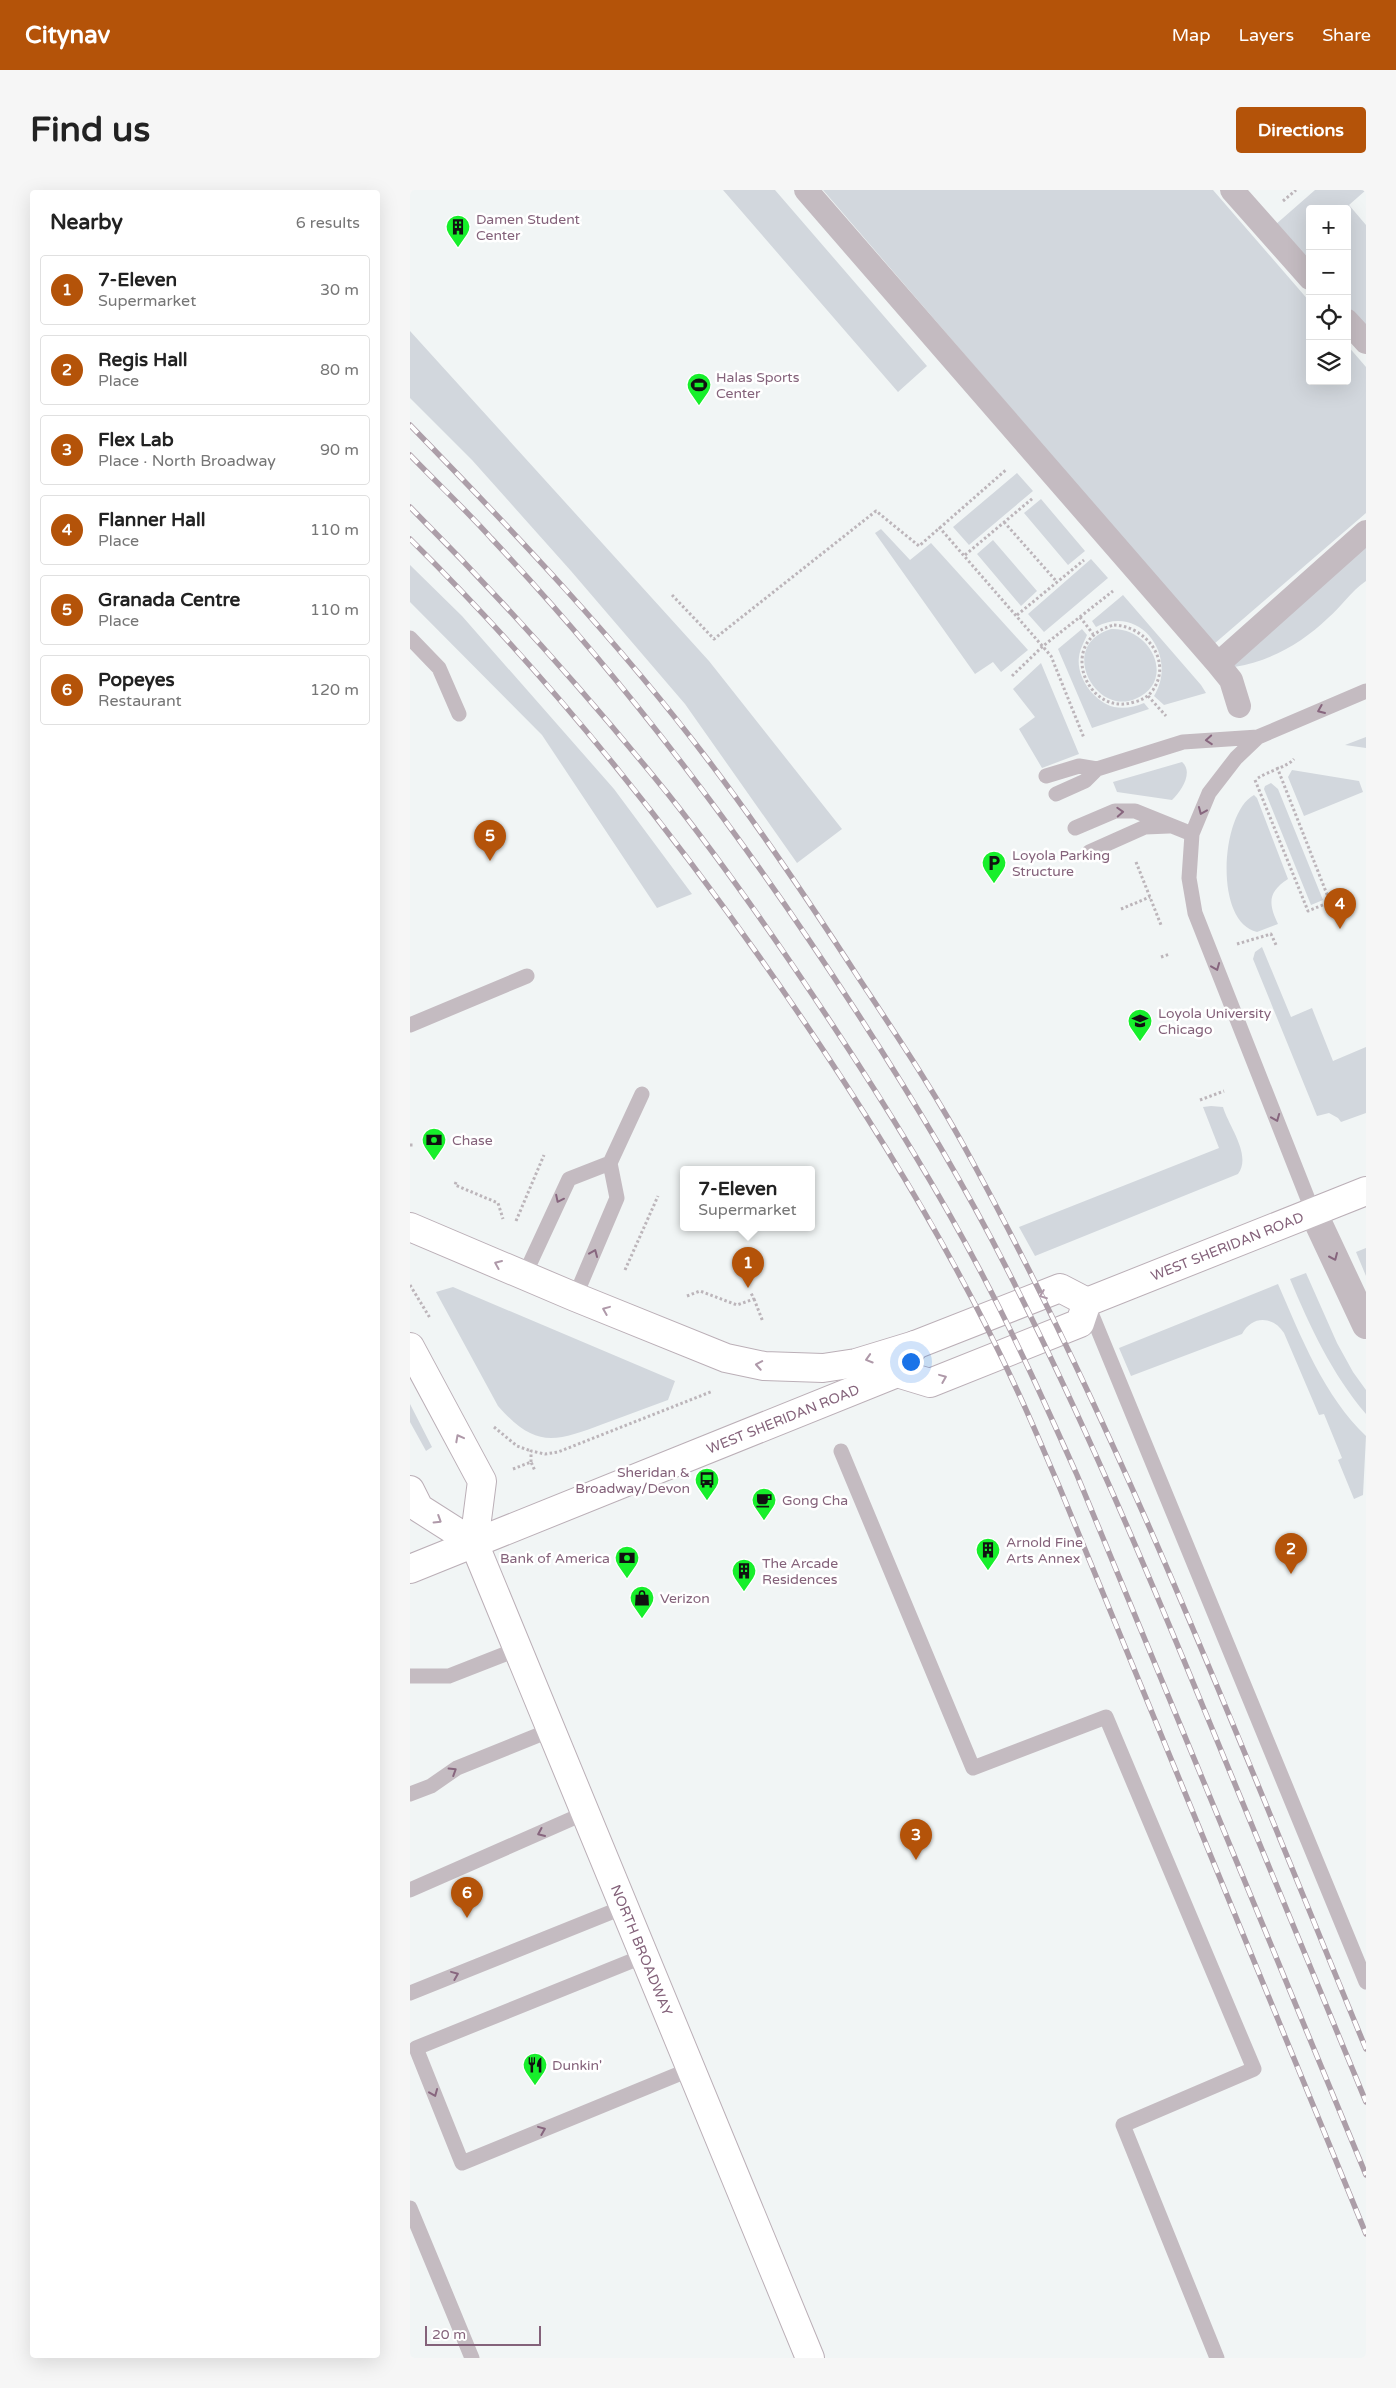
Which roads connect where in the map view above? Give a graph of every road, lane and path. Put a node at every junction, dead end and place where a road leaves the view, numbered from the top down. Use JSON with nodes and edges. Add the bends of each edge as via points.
{"nodes":[{"id":1,"x":806,"y":190,"type":"edge"},
{"id":2,"x":1232,"y":190,"type":"edge"},
{"id":3,"x":1306,"y":273,"type":"edge"},
{"id":4,"x":1351,"y":325,"type":"edge"},
{"id":5,"x":1366,"y":342,"type":"edge"},
{"id":6,"x":1031,"y":449,"type":"junction"},
{"id":7,"x":1056,"y":478,"type":"junction"},
{"id":8,"x":1004,"y":522,"type":"junction"},
{"id":9,"x":939,"y":527,"type":"junction"},
{"id":10,"x":1366,"y":532,"type":"edge"},
{"id":11,"x":1109,"y":539,"type":"junction"},
{"id":12,"x":965,"y":555,"type":"junction"},
{"id":13,"x":1138,"y":572,"type":"junction"},
{"id":14,"x":1057,"y":582,"type":"junction"},
{"id":15,"x":672,"y":595,"type":"dead end"},
{"id":16,"x":1017,"y":615,"type":"junction"},
{"id":17,"x":1080,"y":617,"type":"junction"},
{"id":18,"x":1093,"y":634,"type":"junction"},
{"id":19,"x":410,"y":638,"type":"edge"},
{"id":20,"x":1044,"y":646,"type":"junction"},
{"id":21,"x":1218,"y":664,"type":"junction"},
{"id":22,"x":1012,"y":676,"type":"dead end"},
{"id":23,"x":1366,"y":691,"type":"edge"},
{"id":24,"x":1148,"y":696,"type":"junction"},
{"id":25,"x":1239,"y":706,"type":"dead end"},
{"id":26,"x":459,"y":714,"type":"dead end"},
{"id":27,"x":1166,"y":716,"type":"dead end"},
{"id":28,"x":1258,"y":737,"type":"junction"},
{"id":29,"x":1086,"y":742,"type":"dead end"},
{"id":30,"x":1294,"y":759,"type":"dead end"},
{"id":31,"x":1277,"y":767,"type":"junction"},
{"id":32,"x":1097,"y":769,"type":"junction"},
{"id":33,"x":1046,"y":776,"type":"dead end"},
{"id":34,"x":1255,"y":780,"type":"junction"},
{"id":35,"x":1250,"y":785,"type":"dead end"},
{"id":36,"x":1056,"y":794,"type":"dead end"},
{"id":37,"x":1174,"y":826,"type":"junction"},
{"id":38,"x":1075,"y":828,"type":"dead end"},
{"id":39,"x":1192,"y":834,"type":"junction"},
{"id":40,"x":1089,"y":852,"type":"dead end"},
{"id":41,"x":1135,"y":861,"type":"dead end"},
{"id":42,"x":1150,"y":897,"type":"junction"},
{"id":43,"x":1336,"y":900,"type":"dead end"},
{"id":44,"x":1330,"y":902,"type":"junction"},
{"id":45,"x":1121,"y":909,"type":"dead end"},
{"id":46,"x":1161,"y":925,"type":"dead end"},
{"id":47,"x":1235,"y":938,"type":"dead end"},
{"id":48,"x":1276,"y":945,"type":"dead end"},
{"id":49,"x":1170,"y":954,"type":"dead end"},
{"id":50,"x":1161,"y":957,"type":"dead end"},
{"id":51,"x":527,"y":976,"type":"dead end"},
{"id":52,"x":410,"y":1025,"type":"edge"},
{"id":53,"x":1224,"y":1091,"type":"dead end"},
{"id":54,"x":642,"y":1094,"type":"dead end"},
{"id":55,"x":1200,"y":1100,"type":"dead end"},
{"id":56,"x":410,"y":1145,"type":"edge"},
{"id":57,"x":415,"y":1145,"type":"dead end"},
{"id":58,"x":544,"y":1155,"type":"dead end"},
{"id":59,"x":610,"y":1163,"type":"junction"},
{"id":60,"x":456,"y":1182,"type":"dead end"},
{"id":61,"x":1366,"y":1192,"type":"edge"},
{"id":62,"x":658,"y":1196,"type":"dead end"},
{"id":63,"x":1314,"y":1212,"type":"junction"},
{"id":64,"x":503,"y":1219,"type":"dead end"},
{"id":65,"x":514,"y":1224,"type":"dead end"},
{"id":66,"x":410,"y":1227,"type":"edge"},
{"id":67,"x":625,"y":1270,"type":"dead end"},
{"id":68,"x":524,"y":1276,"type":"junction"},
{"id":69,"x":751,"y":1293,"type":"dead end"},
{"id":70,"x":688,"y":1296,"type":"dead end"},
{"id":71,"x":574,"y":1298,"type":"junction"},
{"id":72,"x":754,"y":1299,"type":"junction"},
{"id":73,"x":1087,"y":1302,"type":"junction"},
{"id":74,"x":763,"y":1322,"type":"dead end"},
{"id":75,"x":1366,"y":1325,"type":"edge"},
{"id":76,"x":915,"y":1345,"type":"junction"},
{"id":77,"x":410,"y":1347,"type":"edge"},
{"id":78,"x":897,"y":1373,"type":"junction"},
{"id":79,"x":713,"y":1391,"type":"dead end"},
{"id":80,"x":841,"y":1451,"type":"dead end"},
{"id":81,"x":531,"y":1462,"type":"junction"},
{"id":82,"x":510,"y":1470,"type":"dead end"},
{"id":83,"x":535,"y":1471,"type":"dead end"},
{"id":84,"x":410,"y":1490,"type":"edge"},
{"id":85,"x":474,"y":1543,"type":"junction"},
{"id":86,"x":410,"y":1569,"type":"edge"},
{"id":87,"x":518,"y":1649,"type":"junction"},
{"id":88,"x":410,"y":1676,"type":"edge"},
{"id":89,"x":552,"y":1730,"type":"junction"},
{"id":90,"x":410,"y":1794,"type":"edge"},
{"id":91,"x":585,"y":1813,"type":"junction"},
{"id":92,"x":410,"y":1890,"type":"edge"},
{"id":93,"x":624,"y":1907,"type":"junction"},
{"id":94,"x":644,"y":1956,"type":"junction"},
{"id":95,"x":1366,"y":1982,"type":"edge"},
{"id":96,"x":410,"y":1993,"type":"edge"},
{"id":97,"x":691,"y":2069,"type":"junction"},
{"id":98,"x":410,"y":2208,"type":"edge"},
{"id":99,"x":472,"y":2358,"type":"edge"},
{"id":100,"x":810,"y":2358,"type":"edge"},
{"id":101,"x":1218,"y":2358,"type":"edge"}],
"edges":[{"from":1,"to":6,"type":"street"},
{"from":2,"to":3,"type":"street"},
{"from":4,"to":5,"type":"street"},
{"from":6,"to":7,"type":"street"},
{"from":6,"to":9,"type":"path"},
{"from":7,"to":8,"type":"path"},
{"from":7,"to":11,"type":"street"},
{"from":8,"to":12,"type":"path"},
{"from":8,"to":14,"type":"path"},
{"from":9,"to":12,"type":"path"},
{"from":9,"to":15,"type":"path","via":[[919,546],[876,512],[714,639]]},
{"from":10,"to":21,"type":"street"},
{"from":11,"to":13,"type":"street"},
{"from":11,"to":14,"type":"path"},
{"from":12,"to":16,"type":"path"},
{"from":13,"to":17,"type":"path"},
{"from":13,"to":21,"type":"street"},
{"from":14,"to":16,"type":"path"},
{"from":16,"to":20,"type":"path"},
{"from":17,"to":18,"type":"path"},
{"from":17,"to":20,"type":"path"},
{"from":18,"to":24,"type":"path","via":[[1114,625],[1125,626],[1152,644],[1160,663],[1160,674]]},
{"from":18,"to":24,"type":"path","via":[[1081,660],[1082,672],[1094,690],[1112,704],[1130,704]]},
{"from":19,"to":26,"type":"lane","via":[[438,668]]},
{"from":20,"to":22,"type":"path"},
{"from":20,"to":29,"type":"path","via":[[1052,656]]},
{"from":21,"to":25,"type":"street","via":[[1230,680]]},
{"from":23,"to":28,"type":"lane","one_way":true},
{"from":24,"to":27,"type":"path"},
{"from":28,"to":32,"type":"lane","one_way":true,"via":[[1183,742]]},
{"from":28,"to":39,"type":"lane","one_way":true,"via":[[1236,758],[1209,793]]},
{"from":30,"to":31,"type":"path","via":[[1289,765]]},
{"from":31,"to":34,"type":"path"},
{"from":31,"to":44,"type":"path"},
{"from":32,"to":33,"type":"lane","via":[[1079,766]]},
{"from":32,"to":36,"type":"lane","via":[[1085,781]]},
{"from":34,"to":35,"type":"path"},
{"from":34,"to":44,"type":"path","via":[[1308,911]]},
{"from":38,"to":37,"type":"lane","one_way":true,"via":[[1115,811],[1135,811]]},
{"from":37,"to":39,"type":"lane"},
{"from":37,"to":40,"type":"lane","via":[[1145,828]]},
{"from":39,"to":63,"type":"lane","one_way":true,"via":[[1189,878],[1194,913]]},
{"from":41,"to":42,"type":"path"},
{"from":42,"to":45,"type":"path"},
{"from":42,"to":46,"type":"path"},
{"from":43,"to":44,"type":"path"},
{"from":47,"to":48,"type":"path","via":[[1238,946],[1272,934]]},
{"from":49,"to":50,"type":"path"},
{"from":51,"to":52,"type":"lane"},
{"from":53,"to":55,"type":"path"},
{"from":54,"to":59,"type":"lane"},
{"from":56,"to":57,"type":"path"},
{"from":58,"to":65,"type":"path"},
{"from":59,"to":68,"type":"lane","one_way":true,"via":[[569,1179]]},
{"from":71,"to":59,"type":"lane","one_way":true,"via":[[618,1198]]},
{"from":60,"to":64,"type":"path","via":[[455,1185],[498,1203]]},
{"from":61,"to":63,"type":"main road","name":"WEST SHERIDAN ROAD"},
{"from":62,"to":67,"type":"path"},
{"from":63,"to":73,"type":"main road","name":"WEST SHERIDAN ROAD"},
{"from":63,"to":75,"type":"street","one_way":true},
{"from":68,"to":66,"type":"main road","one_way":true},
{"from":68,"to":71,"type":"main road"},
{"from":69,"to":72,"type":"path"},
{"from":70,"to":72,"type":"path","via":[[700,1290],[737,1305]]},
{"from":76,"to":71,"type":"main road","one_way":true,"via":[[856,1363],[764,1366],[726,1358]]},
{"from":72,"to":74,"type":"path"},
{"from":73,"to":76,"type":"main road","one_way":true,"via":[[1060,1288]]},
{"from":78,"to":73,"type":"main road","one_way":true,"via":[[930,1383],[1080,1323]]},
{"from":73,"to":95,"type":"lane"},
{"from":76,"to":78,"type":"main road"},
{"from":85,"to":77,"type":"main road","one_way":true,"via":[[482,1481]]},
{"from":78,"to":85,"type":"main road","name":"WEST SHERIDAN ROAD"},
{"from":79,"to":81,"type":"path","via":[[558,1452],[531,1451]]},
{"from":80,"to":101,"type":"lane","via":[[973,1768],[1106,1718],[1254,2069],[1123,2125]]},
{"from":81,"to":82,"type":"path"},
{"from":81,"to":83,"type":"path"},
{"from":84,"to":85,"type":"main road","one_way":true,"via":[[419,1508]]},
{"from":85,"to":86,"type":"main road","name":"WEST SHERIDAN ROAD"},
{"from":85,"to":87,"type":"main road","name":"NORTH BROADWAY"},
{"from":87,"to":88,"type":"lane","via":[[449,1676]]},
{"from":87,"to":89,"type":"main road","name":"NORTH BROADWAY"},
{"from":90,"to":89,"type":"lane","one_way":true,"via":[[431,1786],[457,1768]]},
{"from":89,"to":91,"type":"main road","name":"NORTH BROADWAY"},
{"from":91,"to":92,"type":"lane","one_way":true},
{"from":91,"to":93,"type":"main road","name":"NORTH BROADWAY"},
{"from":93,"to":94,"type":"main road","name":"NORTH BROADWAY"},
{"from":96,"to":93,"type":"lane","one_way":true},
{"from":94,"to":97,"type":"main road","name":"NORTH BROADWAY"},
{"from":94,"to":97,"type":"lane","one_way":true,"via":[[416,2048],[462,2163]]},
{"from":97,"to":100,"type":"main road","name":"NORTH BROADWAY"},
{"from":98,"to":99,"type":"lane"}]}
